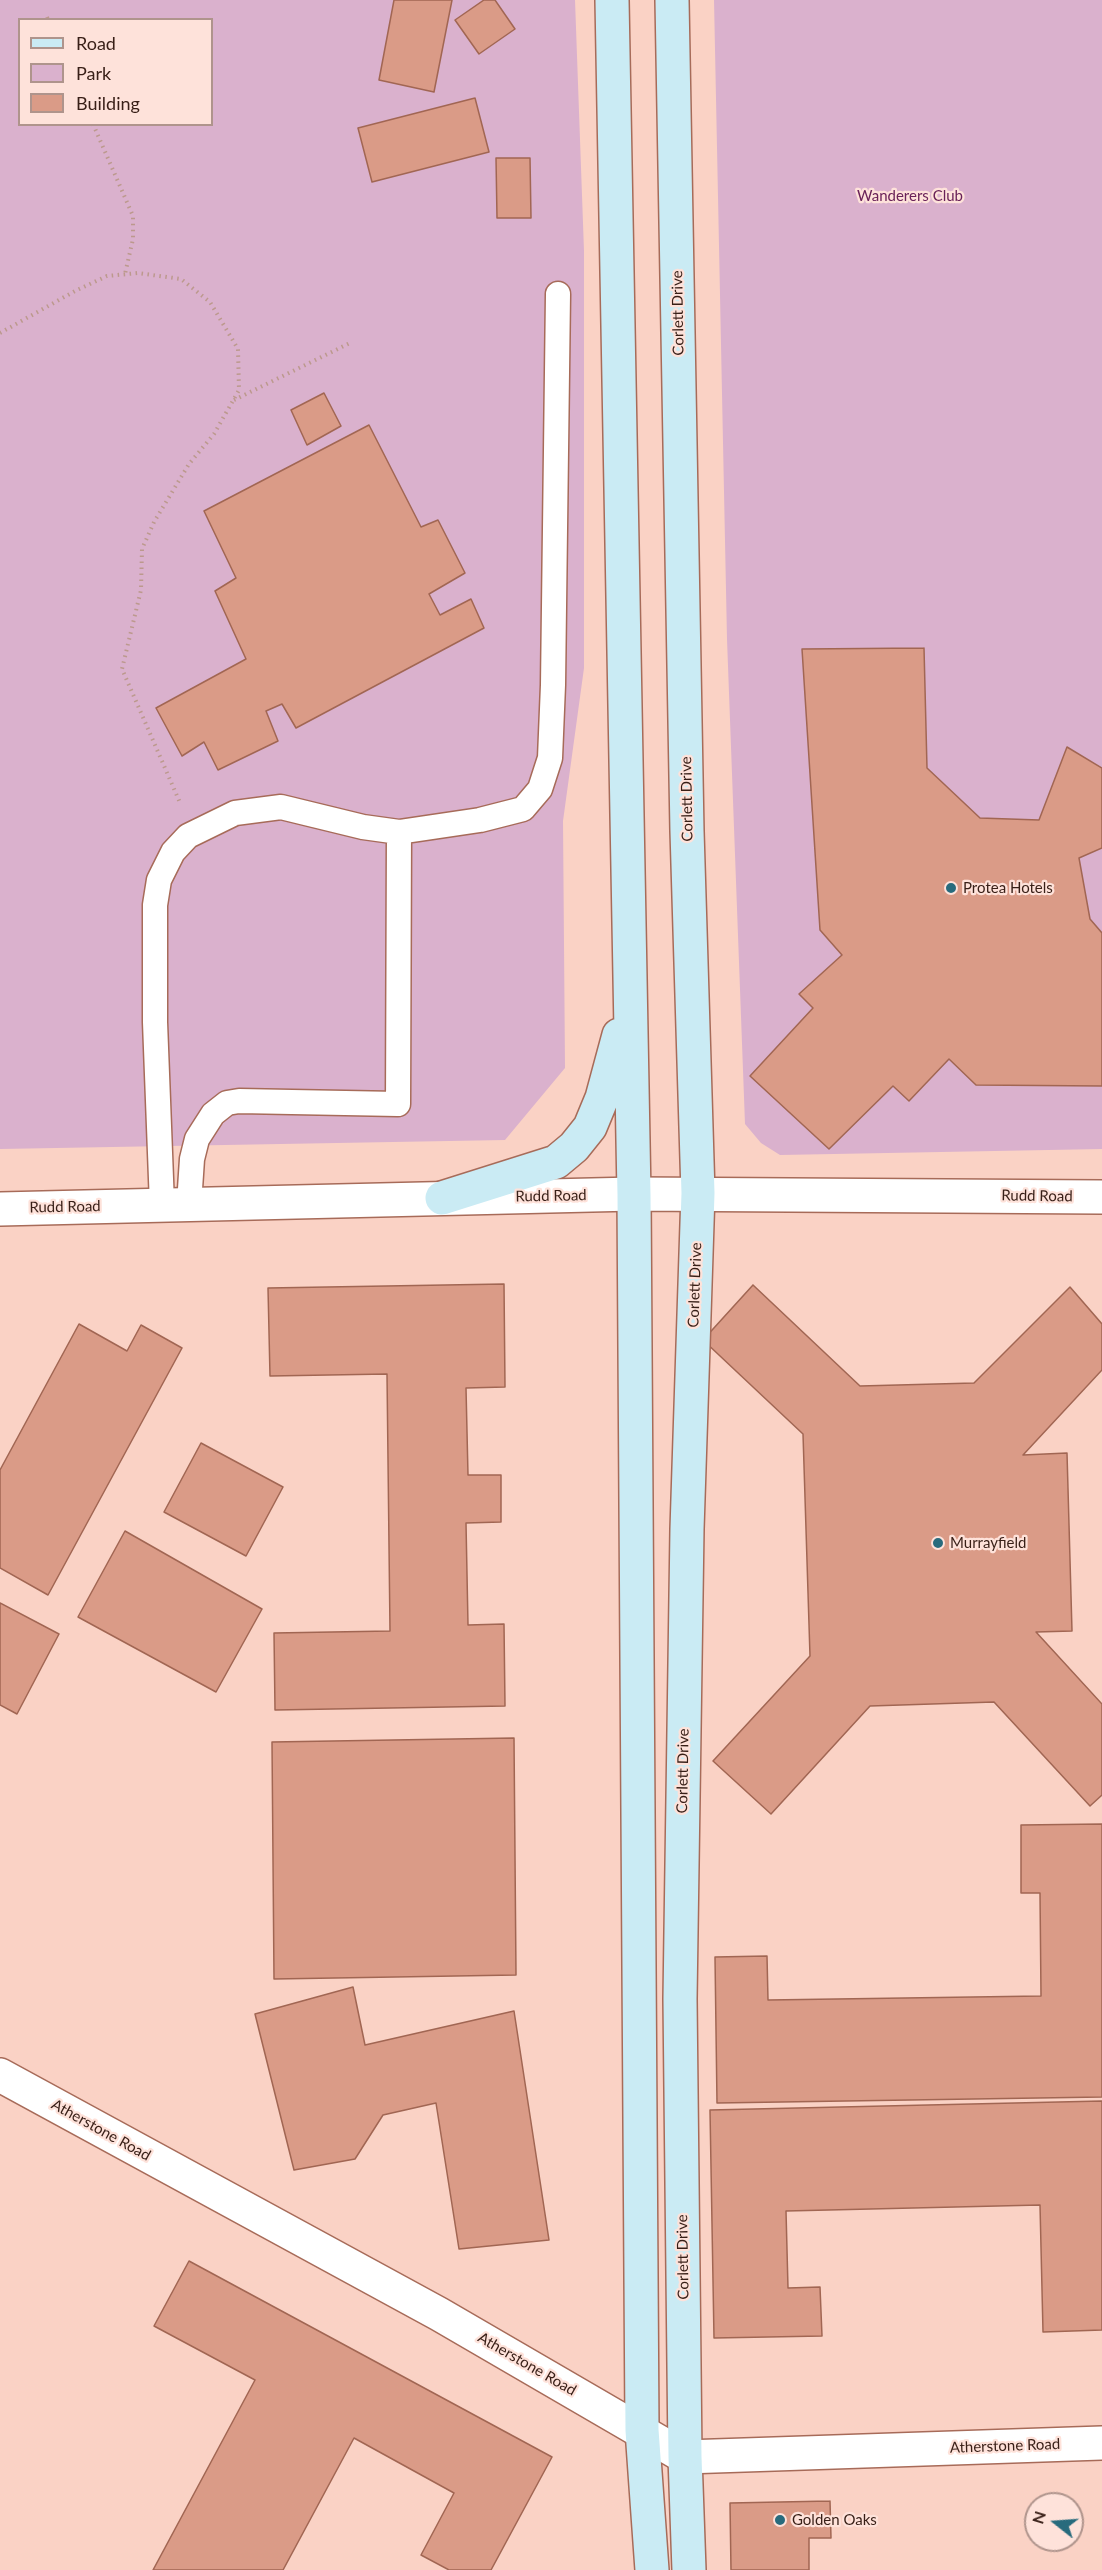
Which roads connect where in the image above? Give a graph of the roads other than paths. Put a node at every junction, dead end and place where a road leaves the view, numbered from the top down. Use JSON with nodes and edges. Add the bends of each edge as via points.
{"nodes":[{"id":1,"x":612,"y":0,"type":"edge"},
{"id":2,"x":672,"y":0,"type":"edge"},
{"id":3,"x":558,"y":294,"type":"dead end"},
{"id":4,"x":399,"y":832,"type":"junction"},
{"id":5,"x":629,"y":974,"type":"junction"},
{"id":6,"x":634,"y":1194,"type":"junction"},
{"id":7,"x":698,"y":1194,"type":"junction"},
{"id":8,"x":1102,"y":1197,"type":"edge"},
{"id":9,"x":442,"y":1198,"type":"junction"},
{"id":10,"x":176,"y":1204,"type":"junction"},
{"id":11,"x":0,"y":1209,"type":"edge"},
{"id":12,"x":0,"y":2076,"type":"edge"},
{"id":13,"x":642,"y":2430,"type":"junction"},
{"id":14,"x":1102,"y":2443,"type":"edge"},
{"id":15,"x":685,"y":2457,"type":"junction"},
{"id":16,"x":652,"y":2570,"type":"edge"},
{"id":17,"x":689,"y":2570,"type":"edge"}],
"edges":[{"from":1,"to":5,"type":"main road"},
{"from":2,"to":7,"type":"main road","name":"Corlett Drive","via":[[687,831]]},
{"from":3,"to":4,"type":"lane","via":[[550,758],[540,789],[523,809]]},
{"from":4,"to":10,"type":"lane","via":[[398,1104],[227,1103],[213,1114],[197,1139]]},
{"from":4,"to":10,"type":"lane","via":[[281,807],[235,813],[193,833],[173,852],[159,880],[155,904],[155,1022]]},
{"from":5,"to":6,"type":"main road"},
{"from":5,"to":9,"type":"main road","via":[[617,1045],[602,1098],[590,1127],[574,1147],[556,1162]]},
{"from":6,"to":7,"type":"street","name":"Rudd Road"},
{"from":6,"to":9,"type":"street","name":"Rudd Road"},
{"from":6,"to":13,"type":"main road"},
{"from":7,"to":8,"type":"street","name":"Rudd Road"},
{"from":7,"to":15,"type":"main road","name":"Corlett Drive","via":[[687,1541],[680,1999]]},
{"from":9,"to":10,"type":"street","name":"Rudd Road"},
{"from":10,"to":11,"type":"street","name":"Rudd Road"},
{"from":12,"to":13,"type":"street","name":"Atherstone Road","via":[[439,2314]]},
{"from":13,"to":15,"type":"street","name":"Atherstone Road"},
{"from":13,"to":16,"type":"main road"},
{"from":14,"to":15,"type":"street","name":"Atherstone Road"},
{"from":15,"to":17,"type":"main road","name":"Corlett Drive"}]}
